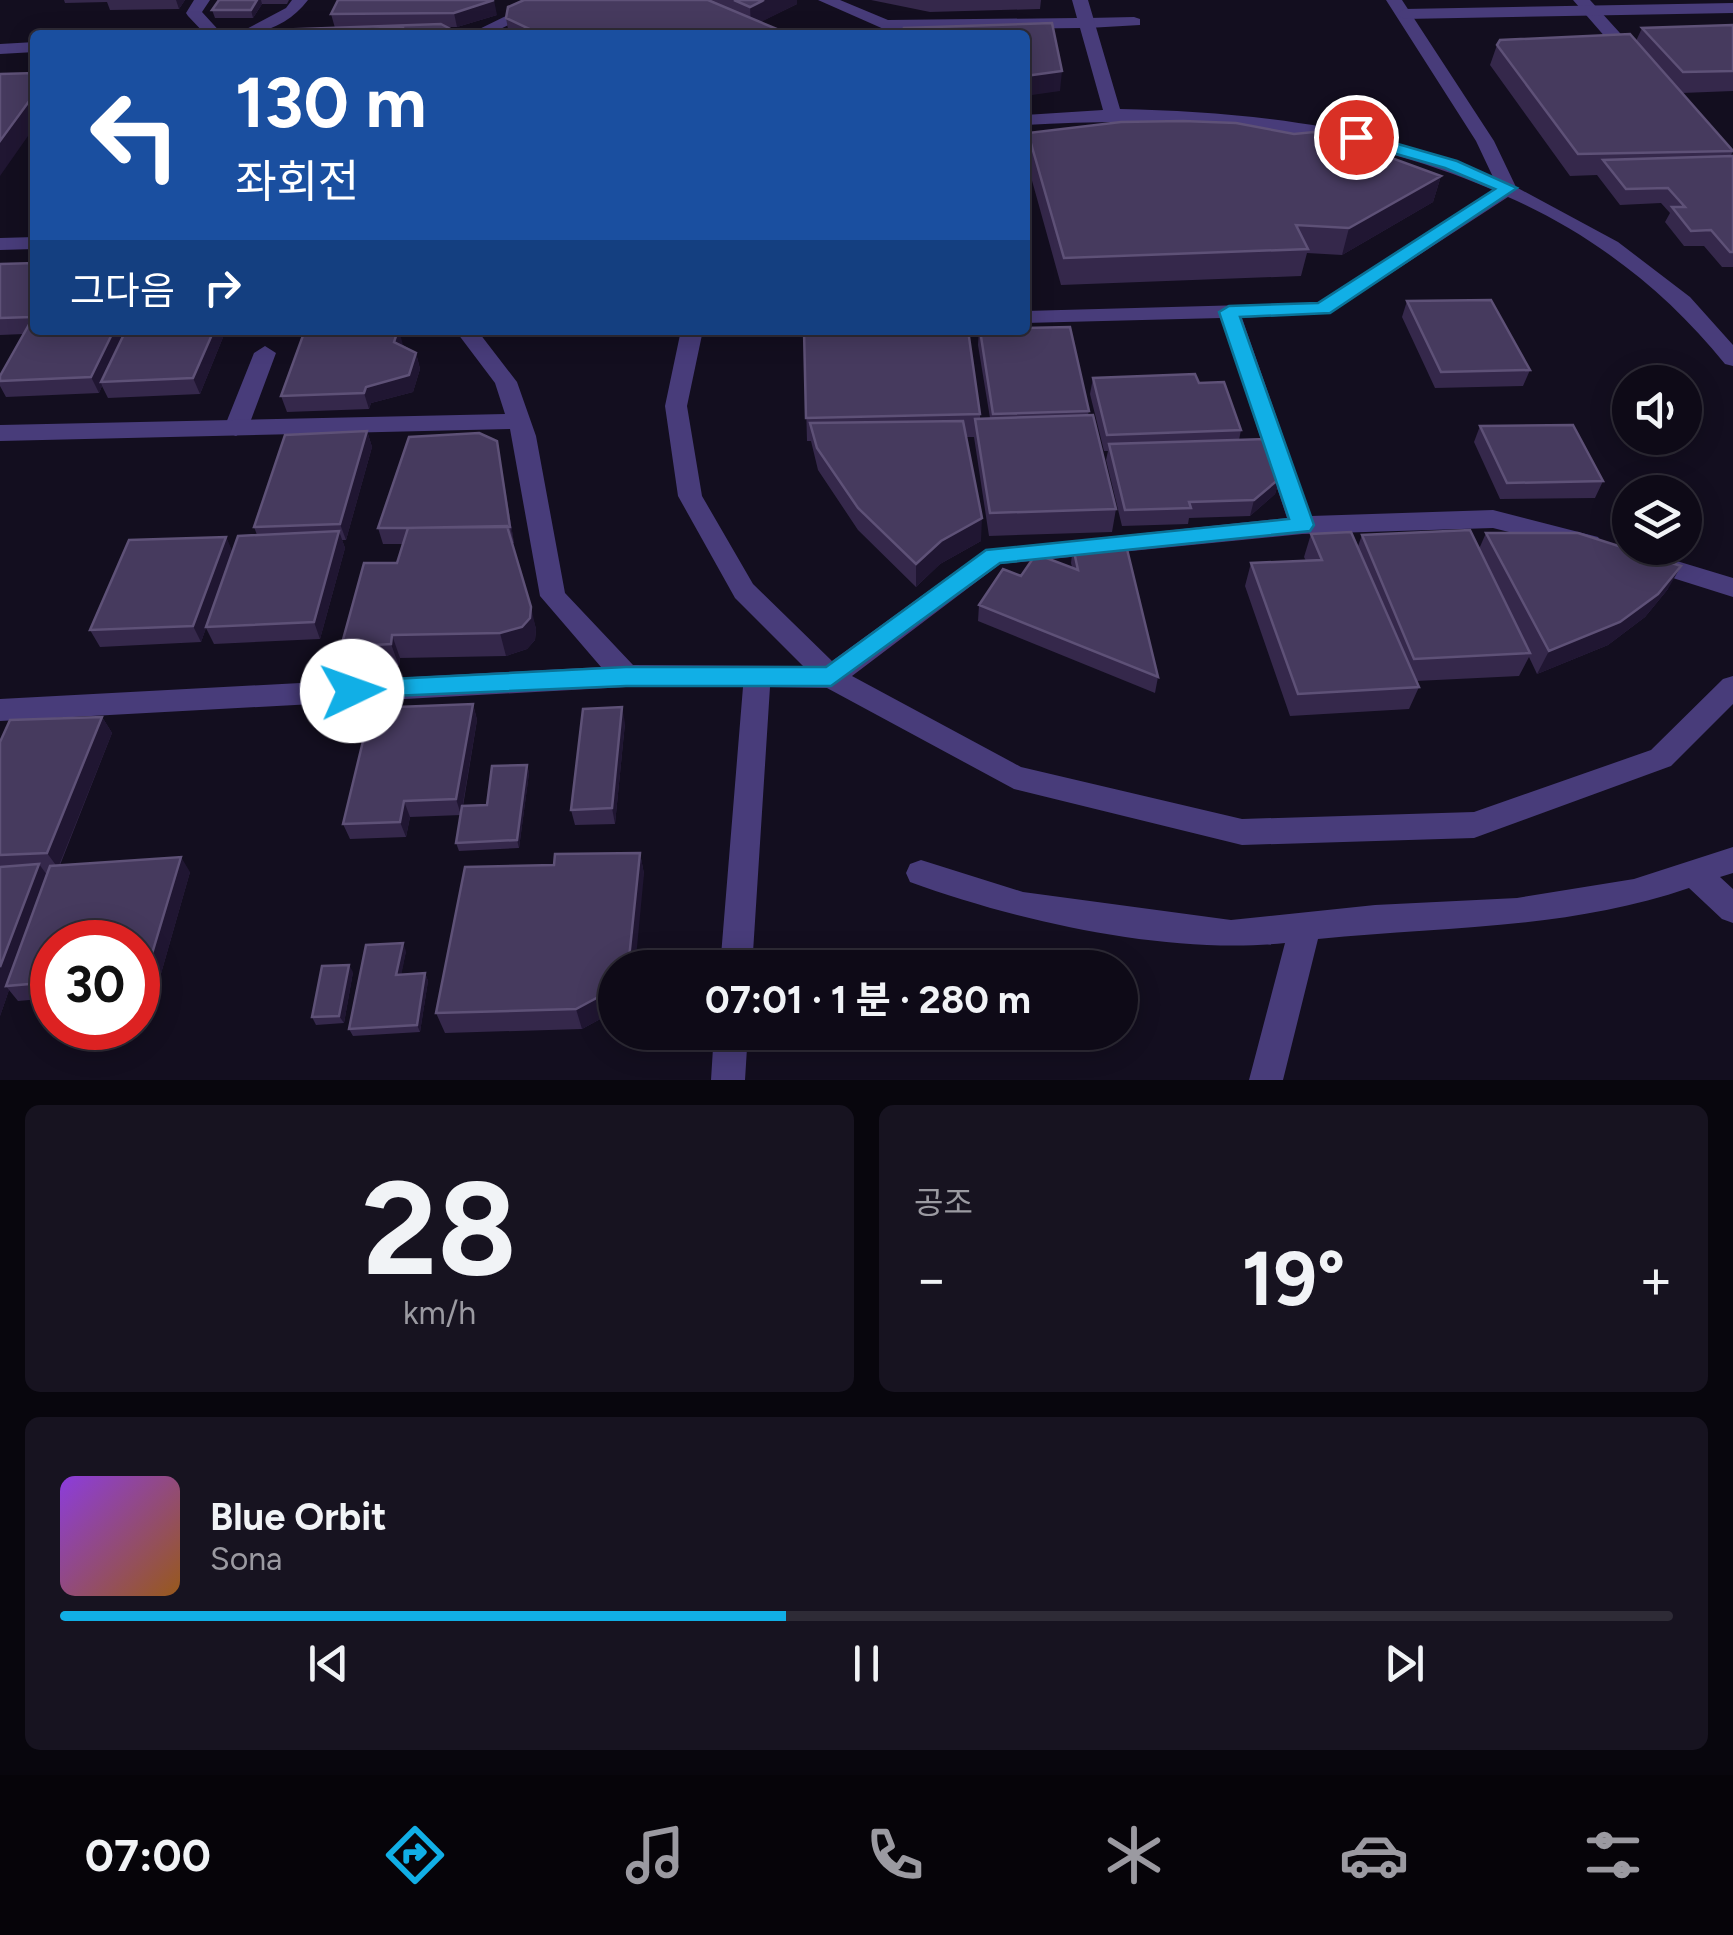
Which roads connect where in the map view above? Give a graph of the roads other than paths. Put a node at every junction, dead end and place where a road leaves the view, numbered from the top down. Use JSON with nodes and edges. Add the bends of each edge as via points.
{"nodes":[{"id":1,"x":202,"y":0,"type":"edge"},
{"id":2,"x":300,"y":0,"type":"edge"},
{"id":3,"x":549,"y":0,"type":"edge"},
{"id":4,"x":826,"y":0,"type":"edge"},
{"id":5,"x":1080,"y":0,"type":"edge"},
{"id":6,"x":1586,"y":6,"type":"edge"},
{"id":7,"x":1399,"y":7,"type":"edge"},
{"id":8,"x":1733,"y":8,"type":"edge"},
{"id":9,"x":1134,"y":22,"type":"dead end"},
{"id":10,"x":1088,"y":23,"type":"junction"},
{"id":11,"x":886,"y":25,"type":"junction"},
{"id":12,"x":210,"y":30,"type":"edge"},
{"id":13,"x":253,"y":30,"type":"edge"},
{"id":14,"x":486,"y":30,"type":"edge"},
{"id":15,"x":876,"y":30,"type":"edge"},
{"id":16,"x":30,"y":48,"type":"edge"},
{"id":17,"x":0,"y":49,"type":"edge"},
{"id":18,"x":1643,"y":70,"type":"edge"},
{"id":19,"x":1112,"y":112,"type":"junction"},
{"id":20,"x":1030,"y":120,"type":"edge"},
{"id":21,"x":1508,"y":188,"type":"junction"},
{"id":22,"x":30,"y":243,"type":"edge"},
{"id":23,"x":0,"y":244,"type":"edge"},
{"id":24,"x":1229,"y":312,"type":"junction"},
{"id":25,"x":1030,"y":317,"type":"edge"},
{"id":26,"x":470,"y":335,"type":"edge"},
{"id":27,"x":691,"y":335,"type":"edge"},
{"id":28,"x":264,"y":354,"type":"dead end"},
{"id":29,"x":1733,"y":359,"type":"edge"},
{"id":30,"x":518,"y":421,"type":"junction"},
{"id":31,"x":236,"y":428,"type":"junction"},
{"id":32,"x":0,"y":433,"type":"edge"},
{"id":33,"x":1302,"y":525,"type":"junction"},
{"id":34,"x":1733,"y":588,"type":"edge"},
{"id":35,"x":626,"y":676,"type":"junction"},
{"id":36,"x":831,"y":676,"type":"junction"},
{"id":37,"x":757,"y":680,"type":"junction"},
{"id":38,"x":1733,"y":687,"type":"edge"},
{"id":39,"x":0,"y":710,"type":"edge"},
{"id":40,"x":1733,"y":860,"type":"edge"},
{"id":41,"x":1694,"y":872,"type":"junction"},
{"id":42,"x":921,"y":873,"type":"dead end"},
{"id":43,"x":1733,"y":908,"type":"edge"},
{"id":44,"x":1305,"y":926,"type":"junction"},
{"id":45,"x":737,"y":950,"type":"edge"},
{"id":46,"x":730,"y":1050,"type":"edge"},
{"id":47,"x":728,"y":1080,"type":"edge"},
{"id":48,"x":1266,"y":1080,"type":"edge"}],
"edges":[{"from":1,"to":12,"type":"street","via":[[194,12]]},
{"from":2,"to":13,"type":"street"},
{"from":3,"to":14,"type":"street"},
{"from":4,"to":11,"type":"street"},
{"from":5,"to":10,"type":"street"},
{"from":6,"to":7,"type":"street"},
{"from":6,"to":8,"type":"street"},
{"from":6,"to":18,"type":"street"},
{"from":7,"to":21,"type":"street"},
{"from":9,"to":10,"type":"street"},
{"from":10,"to":11,"type":"street"},
{"from":10,"to":19,"type":"street"},
{"from":11,"to":15,"type":"street"},
{"from":16,"to":17,"type":"street"},
{"from":19,"to":20,"type":"street"},
{"from":19,"to":21,"type":"street","via":[[1251,117],[1322,129],[1451,164]]},
{"from":21,"to":24,"type":"street","via":[[1323,309]]},
{"from":21,"to":29,"type":"street","via":[[1602,239],[1685,303]]},
{"from":22,"to":23,"type":"street"},
{"from":24,"to":25,"type":"street"},
{"from":24,"to":33,"type":"street"},
{"from":26,"to":30,"type":"street","via":[[506,382]]},
{"from":27,"to":36,"type":"street","via":[[676,406],[690,496],[744,590]]},
{"from":28,"to":31,"type":"street"},
{"from":30,"to":31,"type":"street"},
{"from":30,"to":35,"type":"street","via":[[554,596]]},
{"from":31,"to":32,"type":"street"},
{"from":33,"to":34,"type":"street","via":[[1493,520],[1542,528]]},
{"from":33,"to":36,"type":"street","via":[[994,556]]},
{"from":35,"to":37,"type":"street"},
{"from":35,"to":39,"type":"street"},
{"from":36,"to":37,"type":"street"},
{"from":36,"to":38,"type":"street","via":[[1014,777],[1242,832],[1474,825],[1661,758]]},
{"from":37,"to":45,"type":"street"},
{"from":40,"to":41,"type":"street"},
{"from":41,"to":43,"type":"street"},
{"from":41,"to":44,"type":"street","via":[[1634,893],[1517,912]]},
{"from":42,"to":44,"type":"street","via":[[1023,906],[1130,924],[1230,934]]},
{"from":44,"to":48,"type":"street"},
{"from":46,"to":47,"type":"street"}]}
